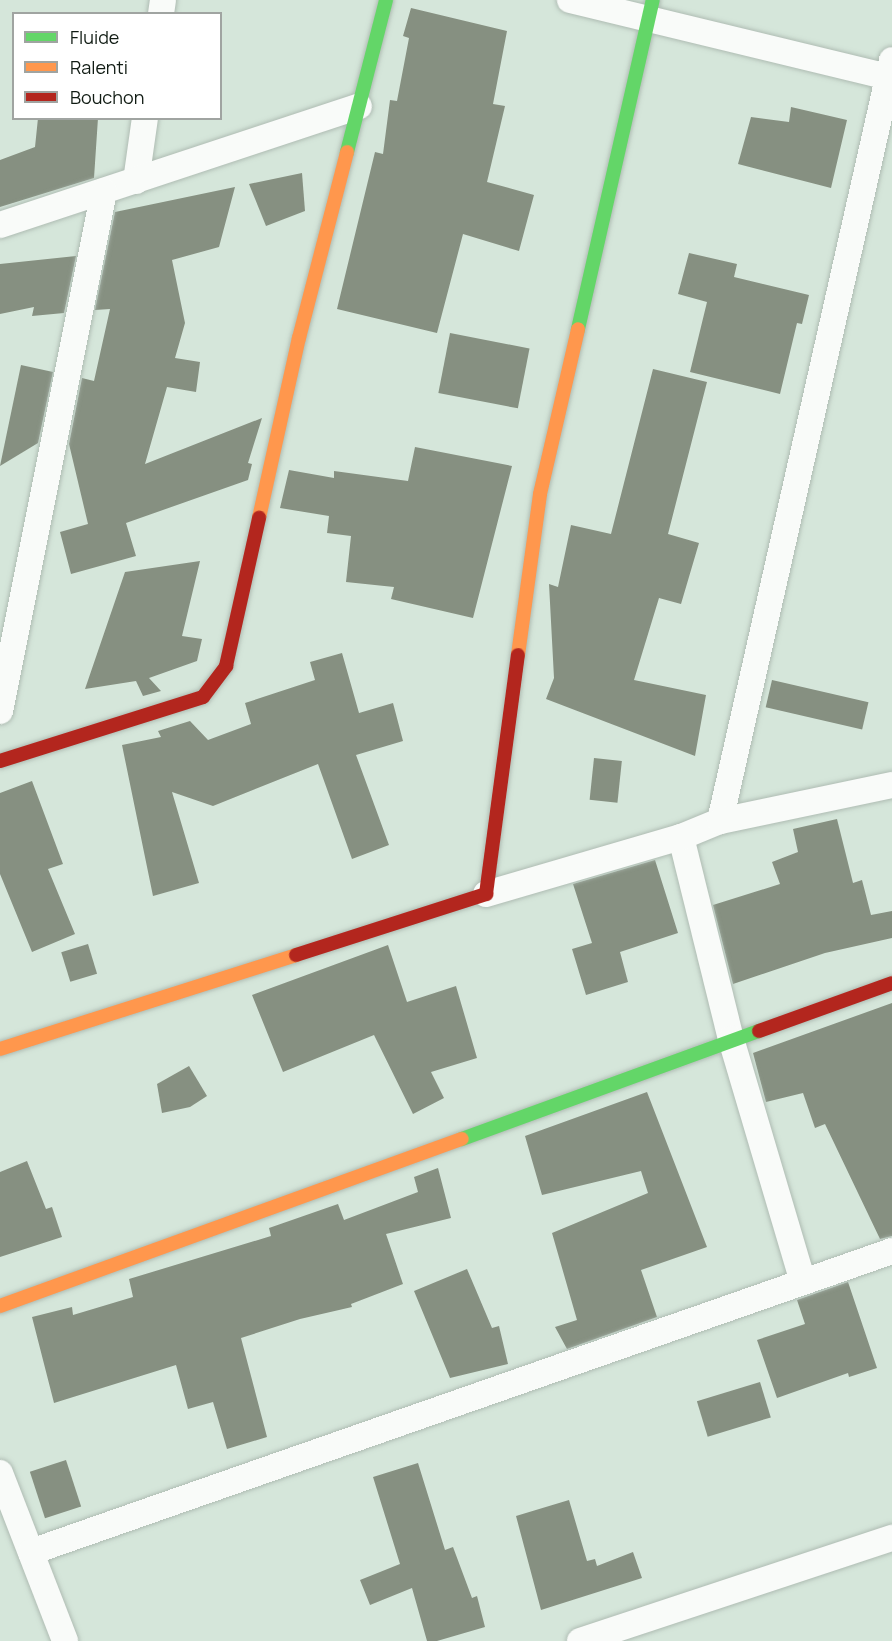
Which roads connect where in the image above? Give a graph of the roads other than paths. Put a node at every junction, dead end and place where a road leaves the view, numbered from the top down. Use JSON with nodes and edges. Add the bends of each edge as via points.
{"nodes":[{"id":1,"x":386,"y":0,"type":"edge"},
{"id":2,"x":570,"y":0,"type":"edge"},
{"id":3,"x":651,"y":10,"type":"edge"},
{"id":4,"x":891,"y":72,"type":"edge"},
{"id":5,"x":359,"y":106,"type":"junction"},
{"id":6,"x":145,"y":120,"type":"edge"},
{"id":7,"x":136,"y":181,"type":"junction"},
{"id":8,"x":105,"y":191,"type":"junction"},
{"id":9,"x":0,"y":225,"type":"edge"},
{"id":10,"x":0,"y":711,"type":"edge"},
{"id":11,"x":0,"y":761,"type":"edge"},
{"id":12,"x":892,"y":785,"type":"edge"},
{"id":13,"x":720,"y":821,"type":"junction"},
{"id":14,"x":681,"y":837,"type":"junction"},
{"id":15,"x":486,"y":894,"type":"junction"},
{"id":16,"x":892,"y":983,"type":"edge"},
{"id":17,"x":731,"y":1039,"type":"junction"},
{"id":18,"x":0,"y":1049,"type":"edge"},
{"id":19,"x":892,"y":1251,"type":"edge"},
{"id":20,"x":804,"y":1282,"type":"junction"},
{"id":21,"x":0,"y":1306,"type":"edge"},
{"id":22,"x":0,"y":1473,"type":"edge"},
{"id":23,"x":892,"y":1538,"type":"edge"},
{"id":24,"x":31,"y":1552,"type":"junction"},
{"id":25,"x":65,"y":1641,"type":"edge"},
{"id":26,"x":580,"y":1641,"type":"edge"}],
"edges":[{"from":1,"to":5,"type":"street"},
{"from":2,"to":3,"type":"street"},
{"from":3,"to":4,"type":"street"},
{"from":3,"to":15,"type":"street","via":[[540,494]]},
{"from":4,"to":13,"type":"street"},
{"from":5,"to":7,"type":"street"},
{"from":5,"to":11,"type":"street","via":[[299,338],[226,666],[203,697]]},
{"from":6,"to":7,"type":"street"},
{"from":7,"to":8,"type":"street"},
{"from":8,"to":9,"type":"street"},
{"from":8,"to":10,"type":"street"},
{"from":12,"to":13,"type":"street"},
{"from":13,"to":14,"type":"street"},
{"from":14,"to":15,"type":"street"},
{"from":14,"to":17,"type":"street"},
{"from":15,"to":18,"type":"street"},
{"from":16,"to":17,"type":"street"},
{"from":17,"to":20,"type":"street"},
{"from":17,"to":21,"type":"street"},
{"from":19,"to":20,"type":"street"},
{"from":20,"to":24,"type":"street"},
{"from":22,"to":24,"type":"street"},
{"from":23,"to":26,"type":"street"},
{"from":24,"to":25,"type":"street"}]}
